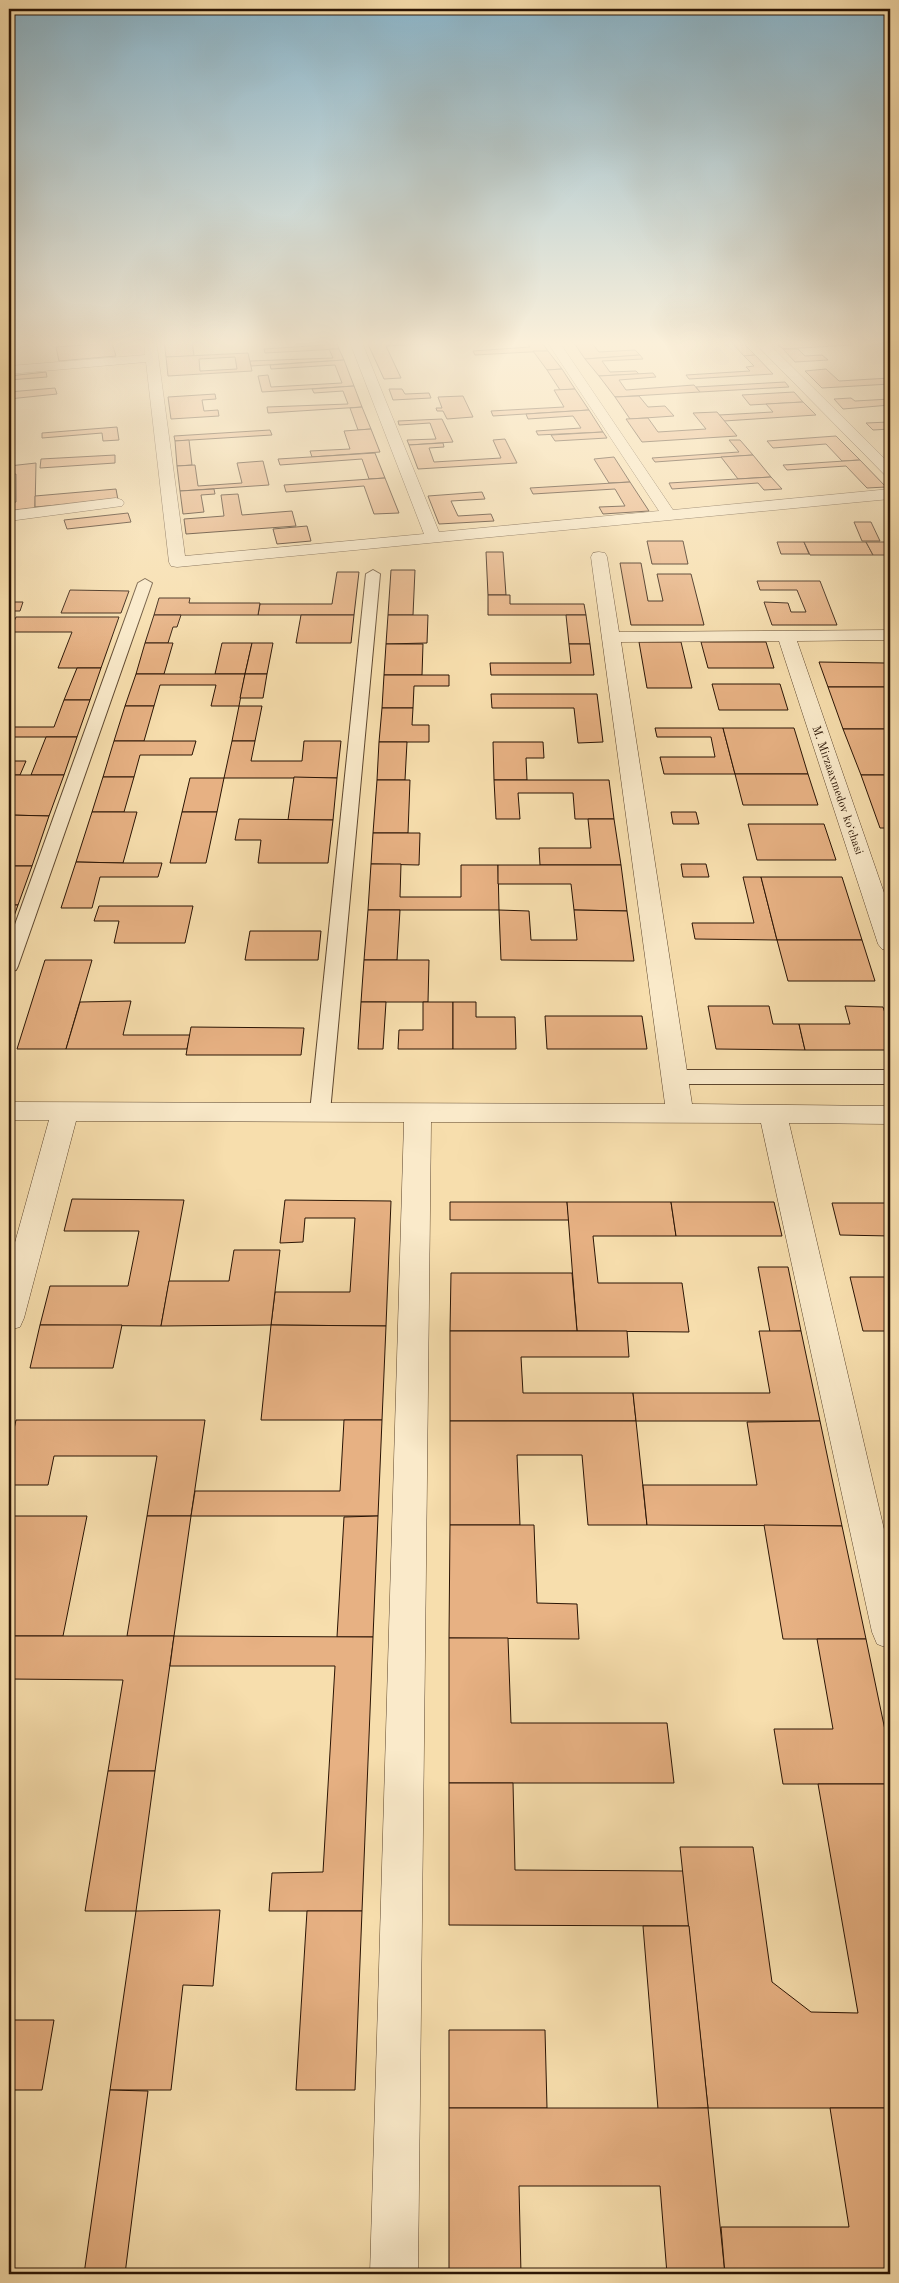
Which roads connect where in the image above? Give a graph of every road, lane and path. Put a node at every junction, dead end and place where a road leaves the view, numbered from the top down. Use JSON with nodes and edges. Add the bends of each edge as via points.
{"nodes":[{"id":1,"x":163,"y":447,"type":"edge"},
{"id":2,"x":397,"y":447,"type":"edge"},
{"id":3,"x":623,"y":447,"type":"edge"},
{"id":4,"x":865,"y":447,"type":"edge"},
{"id":5,"x":890,"y":472,"type":"edge"},
{"id":6,"x":890,"y":494,"type":"edge"},
{"id":7,"x":116,"y":503,"type":"dead end"},
{"id":8,"x":669,"y":515,"type":"junction"},
{"id":9,"x":9,"y":516,"type":"edge"},
{"id":10,"x":433,"y":537,"type":"junction"},
{"id":11,"x":599,"y":557,"type":"dead end"},
{"id":12,"x":373,"y":574,"type":"dead end"},
{"id":13,"x":145,"y":583,"type":"dead end"},
{"id":14,"x":890,"y":635,"type":"edge"},
{"id":15,"x":786,"y":636,"type":"junction"},
{"id":16,"x":611,"y":637,"type":"junction"},
{"id":17,"x":890,"y":944,"type":"edge"},
{"id":18,"x":9,"y":966,"type":"edge"},
{"id":19,"x":673,"y":1077,"type":"junction"},
{"id":20,"x":890,"y":1077,"type":"edge"},
{"id":21,"x":9,"y":1111,"type":"edge"},
{"id":22,"x":65,"y":1111,"type":"junction"},
{"id":23,"x":320,"y":1112,"type":"junction"},
{"id":24,"x":418,"y":1112,"type":"junction"},
{"id":25,"x":680,"y":1113,"type":"junction"},
{"id":26,"x":773,"y":1114,"type":"junction"},
{"id":27,"x":890,"y":1115,"type":"edge"},
{"id":28,"x":9,"y":1318,"type":"edge"},
{"id":29,"x":890,"y":1632,"type":"edge"},
{"id":30,"x":394,"y":2274,"type":"edge"}],
"edges":[{"from":1,"to":10,"type":"street","via":[[177,562]]},
{"from":2,"to":10,"type":"street"},
{"from":3,"to":8,"type":"street"},
{"from":4,"to":5,"type":"street"},
{"from":6,"to":8,"type":"street"},
{"from":7,"to":9,"type":"street"},
{"from":8,"to":10,"type":"street"},
{"from":11,"to":16,"type":"street"},
{"from":12,"to":23,"type":"lane"},
{"from":13,"to":18,"type":"lane"},
{"from":14,"to":15,"type":"street"},
{"from":15,"to":16,"type":"street"},
{"from":15,"to":17,"type":"street","name":"M. Mirzaaxmedov koʻchasi"},
{"from":16,"to":19,"type":"street"},
{"from":19,"to":20,"type":"lane"},
{"from":19,"to":25,"type":"street"},
{"from":21,"to":22,"type":"street"},
{"from":22,"to":23,"type":"street"},
{"from":22,"to":28,"type":"street"},
{"from":23,"to":24,"type":"street"},
{"from":24,"to":25,"type":"street"},
{"from":24,"to":30,"type":"street"},
{"from":25,"to":26,"type":"street"},
{"from":26,"to":27,"type":"street"},
{"from":26,"to":29,"type":"street"}]}
